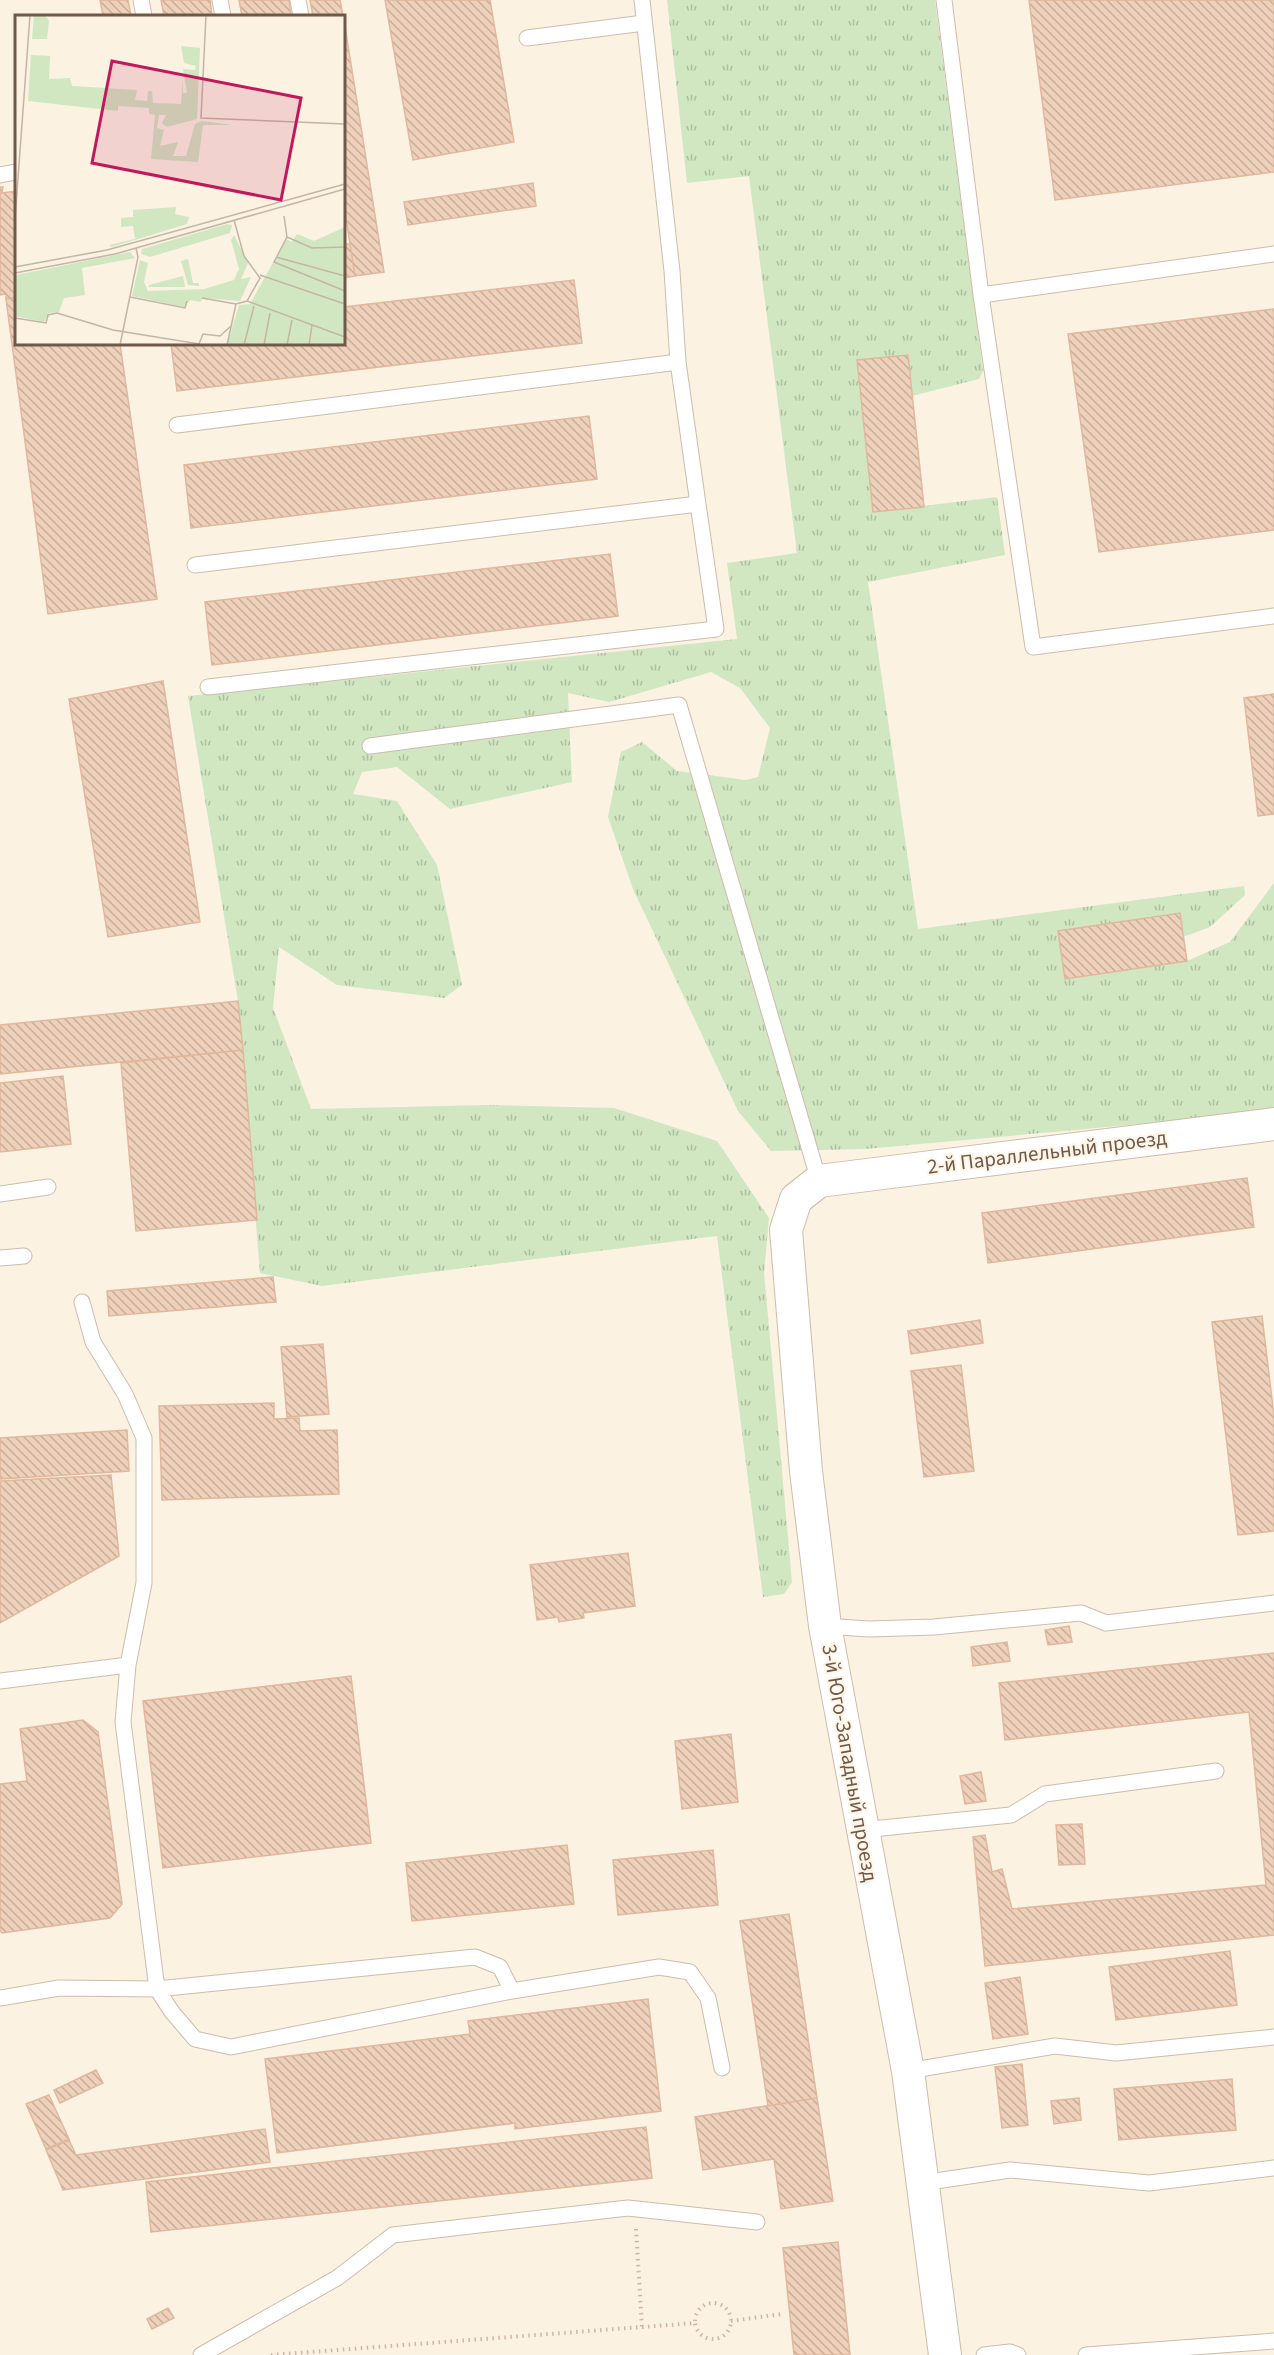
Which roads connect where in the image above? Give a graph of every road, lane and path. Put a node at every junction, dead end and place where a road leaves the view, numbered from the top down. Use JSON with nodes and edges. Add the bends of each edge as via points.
{"nodes":[{"id":1,"x":141,"y":0,"type":"edge"},
{"id":2,"x":220,"y":0,"type":"edge"},
{"id":3,"x":298,"y":0,"type":"edge"},
{"id":4,"x":642,"y":0,"type":"edge"},
{"id":5,"x":944,"y":0,"type":"edge"},
{"id":6,"x":144,"y":15,"type":"edge"},
{"id":7,"x":223,"y":15,"type":"edge"},
{"id":8,"x":301,"y":15,"type":"edge"},
{"id":9,"x":644,"y":23,"type":"junction"},
{"id":10,"x":527,"y":38,"type":"dead end"},
{"id":11,"x":15,"y":172,"type":"edge"},
{"id":12,"x":0,"y":175,"type":"edge"},
{"id":13,"x":1274,"y":254,"type":"edge"},
{"id":14,"x":981,"y":295,"type":"junction"},
{"id":15,"x":678,"y":362,"type":"junction"},
{"id":16,"x":177,"y":425,"type":"dead end"},
{"id":17,"x":698,"y":504,"type":"junction"},
{"id":18,"x":195,"y":565,"type":"dead end"},
{"id":19,"x":1274,"y":616,"type":"edge"},
{"id":20,"x":208,"y":687,"type":"dead end"},
{"id":21,"x":370,"y":746,"type":"dead end"},
{"id":22,"x":1274,"y":1124,"type":"edge"},
{"id":23,"x":819,"y":1180,"type":"junction"},
{"id":24,"x":48,"y":1187,"type":"dead end"},
{"id":25,"x":0,"y":1194,"type":"edge"},
{"id":26,"x":24,"y":1256,"type":"dead end"},
{"id":27,"x":0,"y":1258,"type":"edge"},
{"id":28,"x":82,"y":1302,"type":"dead end"},
{"id":29,"x":1274,"y":1603,"type":"edge"},
{"id":30,"x":825,"y":1626,"type":"junction"},
{"id":31,"x":128,"y":1665,"type":"junction"},
{"id":32,"x":0,"y":1682,"type":"edge"},
{"id":33,"x":1216,"y":1771,"type":"dead end"},
{"id":34,"x":862,"y":1830,"type":"junction"},
{"id":35,"x":157,"y":1989,"type":"junction"},
{"id":36,"x":512,"y":1990,"type":"junction"},
{"id":37,"x":0,"y":1998,"type":"edge"},
{"id":38,"x":1274,"y":2037,"type":"edge"},
{"id":39,"x":722,"y":2068,"type":"dead end"},
{"id":40,"x":908,"y":2071,"type":"junction"},
{"id":41,"x":1274,"y":2168,"type":"edge"},
{"id":42,"x":922,"y":2183,"type":"junction"},
{"id":43,"x":634,"y":2209,"type":"junction"},
{"id":44,"x":757,"y":2222,"type":"dead end"},
{"id":45,"x":782,"y":2314,"type":"dead end"},
{"id":46,"x":731,"y":2321,"type":"junction"},
{"id":47,"x":695,"y":2323,"type":"junction"},
{"id":48,"x":642,"y":2327,"type":"junction"},
{"id":49,"x":1274,"y":2341,"type":"edge"},
{"id":50,"x":201,"y":2355,"type":"edge"},
{"id":51,"x":271,"y":2355,"type":"edge"},
{"id":52,"x":945,"y":2355,"type":"edge"},
{"id":53,"x":984,"y":2355,"type":"edge"},
{"id":54,"x":1018,"y":2355,"type":"edge"},
{"id":55,"x":1086,"y":2355,"type":"edge"}],
"edges":[{"from":1,"to":6,"type":"lane"},
{"from":2,"to":7,"type":"lane"},
{"from":3,"to":8,"type":"lane"},
{"from":4,"to":9,"type":"lane"},
{"from":5,"to":14,"type":"lane"},
{"from":9,"to":10,"type":"lane"},
{"from":9,"to":15,"type":"lane","via":[[672,271]]},
{"from":11,"to":12,"type":"lane"},
{"from":13,"to":14,"type":"lane"},
{"from":14,"to":19,"type":"lane","via":[[1033,647]]},
{"from":15,"to":16,"type":"lane"},
{"from":15,"to":17,"type":"lane"},
{"from":17,"to":18,"type":"lane"},
{"from":17,"to":20,"type":"lane","via":[[716,629]]},
{"from":21,"to":23,"type":"lane","via":[[679,705]]},
{"from":22,"to":23,"type":"street","name":"2-й Параллельный проезд"},
{"from":23,"to":30,"type":"street","name":"3-й Юго-Западный проезд","via":[[796,1199],[786,1230],[806,1471]]},
{"from":24,"to":25,"type":"lane"},
{"from":26,"to":27,"type":"lane"},
{"from":28,"to":31,"type":"lane","via":[[93,1342],[125,1394],[144,1438],[144,1583]]},
{"from":29,"to":30,"type":"lane","via":[[1106,1623],[1081,1613],[934,1628]]},
{"from":30,"to":34,"type":"street","name":"3-й Юго-Западный проезд"},
{"from":31,"to":32,"type":"lane"},
{"from":31,"to":35,"type":"lane","via":[[123,1722]]},
{"from":33,"to":34,"type":"lane","via":[[1045,1794],[1011,1815]]},
{"from":34,"to":40,"type":"street","name":"3-й Юго-Западный проезд"},
{"from":35,"to":36,"type":"lane","via":[[475,1958],[500,1967]]},
{"from":35,"to":36,"type":"lane","via":[[195,2038],[231,2046]]},
{"from":35,"to":37,"type":"lane","via":[[59,1989]]},
{"from":36,"to":39,"type":"lane","via":[[659,1967],[690,1972],[708,1998]]},
{"from":38,"to":40,"type":"lane","via":[[1116,2053],[1055,2046]]},
{"from":40,"to":42,"type":"street","name":"3-й Юго-Западный проезд"},
{"from":41,"to":42,"type":"lane","via":[[1149,2183],[1010,2170]]},
{"from":42,"to":52,"type":"street","name":"3-й Юго-Западный проезд"},
{"from":43,"to":44,"type":"lane"},
{"from":43,"to":48,"type":"path"},
{"from":43,"to":50,"type":"lane","via":[[393,2235],[337,2278]]},
{"from":45,"to":46,"type":"path"},
{"from":46,"to":47,"type":"path","via":[[725,2334],[718,2338],[703,2336]]},
{"from":46,"to":47,"type":"path","via":[[725,2308],[712,2303],[699,2310]]},
{"from":47,"to":48,"type":"path"},
{"from":48,"to":51,"type":"path"},
{"from":49,"to":55,"type":"lane"},
{"from":53,"to":54,"type":"lane"}]}
